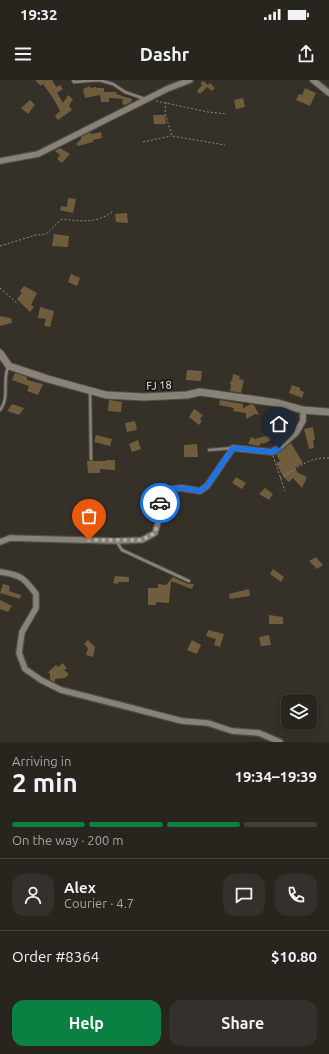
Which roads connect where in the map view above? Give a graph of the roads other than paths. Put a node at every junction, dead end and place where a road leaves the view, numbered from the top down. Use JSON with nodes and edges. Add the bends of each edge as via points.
{"nodes":[{"id":1,"x":73,"y":80,"type":"edge"},
{"id":2,"x":99,"y":80,"type":"edge"},
{"id":3,"x":190,"y":80,"type":"edge"},
{"id":4,"x":313,"y":80,"type":"edge"},
{"id":5,"x":329,"y":93,"type":"edge"},
{"id":6,"x":148,"y":99,"type":"junction"},
{"id":7,"x":0,"y":161,"type":"edge"},
{"id":8,"x":0,"y":353,"type":"edge"},
{"id":9,"x":9,"y":366,"type":"junction"},
{"id":10,"x":90,"y":391,"type":"junction"},
{"id":11,"x":0,"y":410,"type":"edge"},
{"id":12,"x":303,"y":410,"type":"junction"},
{"id":13,"x":329,"y":412,"type":"edge"},
{"id":14,"x":233,"y":448,"type":"junction"},
{"id":15,"x":209,"y":450,"type":"dead end"},
{"id":16,"x":91,"y":459,"type":"dead end"},
{"id":17,"x":116,"y":541,"type":"junction"},
{"id":18,"x":0,"y":542,"type":"edge"},
{"id":19,"x":0,"y":572,"type":"edge"},
{"id":20,"x":190,"y":581,"type":"dead end"},
{"id":21,"x":280,"y":742,"type":"edge"}],
"edges":[{"from":1,"to":2,"type":"lane"},
{"from":2,"to":6,"type":"lane"},
{"from":3,"to":6,"type":"street"},
{"from":4,"to":5,"type":"street"},
{"from":6,"to":7,"type":"street","via":[[38,154]]},
{"from":8,"to":9,"type":"street"},
{"from":9,"to":10,"type":"street","name":"FJ 18"},
{"from":9,"to":11,"type":"lane","via":[[6,372],[4,405]]},
{"from":10,"to":12,"type":"street","name":"FJ 18","via":[[144,398],[200,392],[278,403]]},
{"from":10,"to":16,"type":"lane"},
{"from":12,"to":13,"type":"street","name":"FJ 18"},
{"from":12,"to":14,"type":"street","via":[[303,421],[296,433],[272,452]]},
{"from":14,"to":15,"type":"lane"},
{"from":14,"to":17,"type":"street","via":[[207,486],[200,491],[172,489],[161,497],[161,512],[155,533],[142,540]]},
{"from":17,"to":18,"type":"street","via":[[10,538]]},
{"from":17,"to":20,"type":"lane","via":[[122,550]]},
{"from":19,"to":21,"type":"street","via":[[25,579],[36,594],[36,608],[22,632],[19,653],[25,669],[41,680],[61,690],[182,721],[208,723],[232,731],[259,733]]}]}
